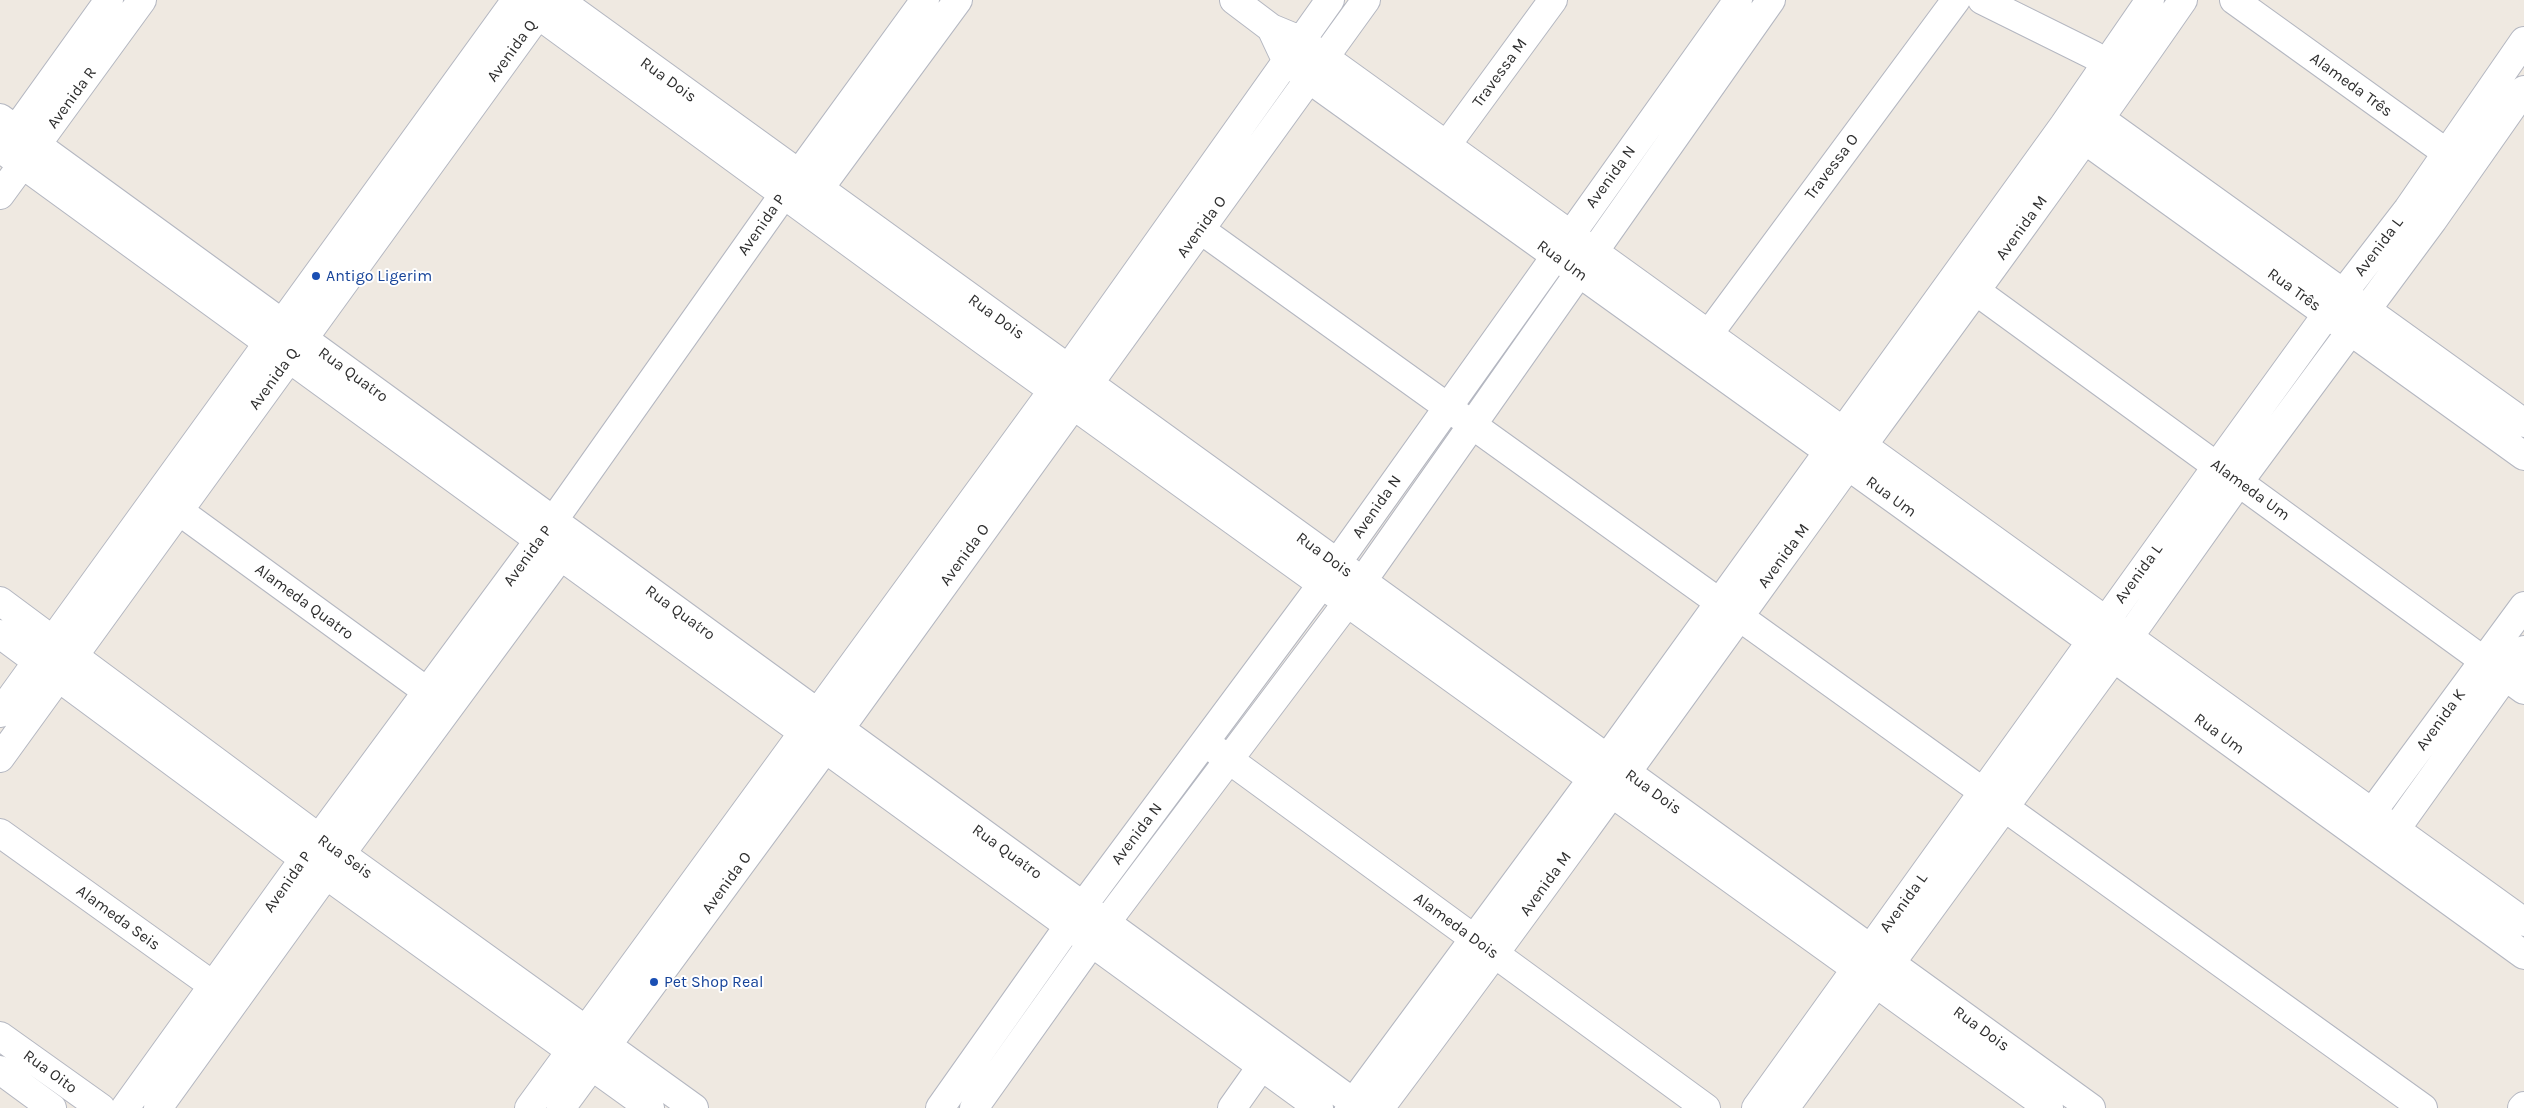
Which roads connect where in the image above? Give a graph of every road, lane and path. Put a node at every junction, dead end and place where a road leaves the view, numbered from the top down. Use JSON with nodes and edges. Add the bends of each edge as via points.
{"nodes":[{"id":1,"x":109,"y":0,"type":"edge"},
{"id":2,"x":142,"y":0,"type":"edge"},
{"id":3,"x":958,"y":0,"type":"edge"},
{"id":4,"x":1234,"y":0,"type":"edge"},
{"id":5,"x":1330,"y":0,"type":"edge"},
{"id":6,"x":1366,"y":0,"type":"edge"},
{"id":7,"x":1553,"y":0,"type":"edge"},
{"id":8,"x":1738,"y":0,"type":"edge"},
{"id":9,"x":1771,"y":0,"type":"edge"},
{"id":10,"x":1956,"y":0,"type":"edge"},
{"id":11,"x":1982,"y":0,"type":"edge"},
{"id":12,"x":2150,"y":0,"type":"edge"},
{"id":13,"x":2183,"y":0,"type":"edge"},
{"id":14,"x":2234,"y":0,"type":"edge"},
{"id":15,"x":536,"y":3,"type":"edge"},
{"id":16,"x":925,"y":16,"type":"edge"},
{"id":17,"x":2524,"y":41,"type":"edge"},
{"id":18,"x":1293,"y":50,"type":"junction"},
{"id":19,"x":1324,"y":57,"type":"junction"},
{"id":20,"x":2105,"y":63,"type":"junction"},
{"id":21,"x":1309,"y":80,"type":"junction"},
{"id":22,"x":2524,"y":90,"type":"edge"},
{"id":23,"x":2071,"y":114,"type":"junction"},
{"id":24,"x":2093,"y":130,"type":"junction"},
{"id":25,"x":11,"y":144,"type":"edge"},
{"id":26,"x":1446,"y":146,"type":"junction"},
{"id":27,"x":2446,"y":154,"type":"junction"},
{"id":28,"x":2469,"y":169,"type":"junction"},
{"id":29,"x":801,"y":192,"type":"junction"},
{"id":30,"x":0,"y":195,"type":"edge"},
{"id":31,"x":1201,"y":230,"type":"junction"},
{"id":32,"x":1563,"y":246,"type":"junction"},
{"id":33,"x":1587,"y":263,"type":"junction"},
{"id":34,"x":1976,"y":291,"type":"junction"},
{"id":35,"x":2335,"y":304,"type":"junction"},
{"id":36,"x":2359,"y":322,"type":"junction"},
{"id":37,"x":1708,"y":335,"type":"junction"},
{"id":38,"x":285,"y":341,"type":"junction"},
{"id":39,"x":1071,"y":387,"type":"junction"},
{"id":40,"x":1448,"y":408,"type":"junction"},
{"id":41,"x":2524,"y":423,"type":"edge"},
{"id":42,"x":1473,"y":425,"type":"junction"},
{"id":43,"x":1845,"y":448,"type":"junction"},
{"id":44,"x":2524,"y":456,"type":"edge"},
{"id":45,"x":2216,"y":466,"type":"junction"},
{"id":46,"x":2240,"y":482,"type":"junction"},
{"id":47,"x":168,"y":503,"type":"junction"},
{"id":48,"x":546,"y":531,"type":"junction"},
{"id":49,"x":568,"y":547,"type":"junction"},
{"id":50,"x":1330,"y":574,"type":"junction"},
{"id":51,"x":1354,"y":592,"type":"junction"},
{"id":52,"x":0,"y":601,"type":"edge"},
{"id":53,"x":2524,"y":606,"type":"edge"},
{"id":54,"x":1729,"y":609,"type":"junction"},
{"id":55,"x":2099,"y":631,"type":"junction"},
{"id":56,"x":0,"y":634,"type":"edge"},
{"id":57,"x":2122,"y":648,"type":"junction"},
{"id":58,"x":45,"y":650,"type":"junction"},
{"id":59,"x":2524,"y":650,"type":"edge"},
{"id":60,"x":67,"y":666,"type":"junction"},
{"id":61,"x":2505,"y":676,"type":"edge"},
{"id":62,"x":428,"y":692,"type":"junction"},
{"id":63,"x":450,"y":708,"type":"junction"},
{"id":64,"x":0,"y":713,"type":"edge"},
{"id":65,"x":809,"y":723,"type":"junction"},
{"id":66,"x":831,"y":740,"type":"junction"},
{"id":67,"x":1206,"y":743,"type":"junction"},
{"id":68,"x":0,"y":758,"type":"edge"},
{"id":69,"x":1228,"y":759,"type":"junction"},
{"id":70,"x":1609,"y":776,"type":"junction"},
{"id":71,"x":1994,"y":800,"type":"junction"},
{"id":72,"x":2373,"y":812,"type":"junction"},
{"id":73,"x":2397,"y":829,"type":"junction"},
{"id":74,"x":0,"y":833,"type":"edge"},
{"id":75,"x":2357,"y":834,"type":"junction"},
{"id":76,"x":311,"y":848,"type":"junction"},
{"id":77,"x":2381,"y":851,"type":"junction"},
{"id":78,"x":333,"y":864,"type":"junction"},
{"id":79,"x":1076,"y":917,"type":"junction"},
{"id":80,"x":2524,"y":922,"type":"edge"},
{"id":81,"x":1099,"y":934,"type":"junction"},
{"id":82,"x":1484,"y":947,"type":"junction"},
{"id":83,"x":2524,"y":955,"type":"edge"},
{"id":84,"x":1873,"y":966,"type":"junction"},
{"id":85,"x":214,"y":986,"type":"junction"},
{"id":86,"x":236,"y":1002,"type":"junction"},
{"id":87,"x":0,"y":1036,"type":"edge"},
{"id":88,"x":588,"y":1049,"type":"junction"},
{"id":89,"x":1269,"y":1056,"type":"junction"},
{"id":90,"x":0,"y":1070,"type":"edge"},
{"id":91,"x":1354,"y":1106,"type":"edge"},
{"id":92,"x":52,"y":1108,"type":"edge"},
{"id":93,"x":101,"y":1108,"type":"edge"},
{"id":94,"x":125,"y":1108,"type":"edge"},
{"id":95,"x":158,"y":1108,"type":"edge"},
{"id":96,"x":529,"y":1108,"type":"edge"},
{"id":97,"x":561,"y":1108,"type":"edge"},
{"id":98,"x":650,"y":1108,"type":"edge"},
{"id":99,"x":694,"y":1108,"type":"edge"},
{"id":100,"x":940,"y":1108,"type":"edge"},
{"id":101,"x":974,"y":1108,"type":"edge"},
{"id":102,"x":1232,"y":1108,"type":"edge"},
{"id":103,"x":1319,"y":1108,"type":"edge"},
{"id":104,"x":1380,"y":1108,"type":"edge"},
{"id":105,"x":1706,"y":1108,"type":"edge"},
{"id":106,"x":1756,"y":1108,"type":"edge"},
{"id":107,"x":1785,"y":1108,"type":"edge"},
{"id":108,"x":2049,"y":1108,"type":"edge"},
{"id":109,"x":2091,"y":1108,"type":"edge"},
{"id":110,"x":2423,"y":1108,"type":"edge"}],
"edges":[{"from":1,"to":25,"type":"street","name":"Avenida R"},
{"from":2,"to":25,"type":"street","name":"Avenida R"},
{"from":3,"to":16,"type":"street","name":"Avenida P"},
{"from":4,"to":18,"type":"street","name":"Rua Um","via":[[1271,28]]},
{"from":5,"to":18,"type":"street","name":"Avenida O"},
{"from":6,"to":19,"type":"street","name":"Avenida O"},
{"from":7,"to":26,"type":"street","name":"Travessa M"},
{"from":8,"to":32,"type":"street","name":"Avenida N"},
{"from":9,"to":33,"type":"street","name":"Avenida N"},
{"from":10,"to":37,"type":"street","name":"Travessa O"},
{"from":11,"to":20,"type":"street"},
{"from":12,"to":20,"type":"street","name":"Avenida M"},
{"from":13,"to":24,"type":"street","name":"Avenida M"},
{"from":14,"to":27,"type":"street","name":"Alameda Três"},
{"from":15,"to":29,"type":"street","name":"Rua Dois"},
{"from":15,"to":38,"type":"street","name":"Avenida Q"},
{"from":16,"to":29,"type":"street","name":"Avenida P"},
{"from":17,"to":27,"type":"street","name":"Avenida L"},
{"from":18,"to":19,"type":"street","name":"Rua Um"},
{"from":18,"to":21,"type":"street","name":"Rua Um"},
{"from":18,"to":39,"type":"street","name":"Avenida O"},
{"from":19,"to":21,"type":"street","name":"Avenida O"},
{"from":19,"to":26,"type":"street","name":"Rua Um"},
{"from":20,"to":23,"type":"street","name":"Avenida M"},
{"from":21,"to":31,"type":"street","name":"Avenida O"},
{"from":21,"to":32,"type":"street","name":"Rua Um"},
{"from":22,"to":28,"type":"street","name":"Avenida L"},
{"from":23,"to":24,"type":"street","name":"Rua Três"},
{"from":23,"to":43,"type":"street","name":"Avenida M"},
{"from":24,"to":34,"type":"street","name":"Avenida M"},
{"from":24,"to":35,"type":"street","name":"Rua Três"},
{"from":25,"to":30,"type":"street","name":"Avenida R"},
{"from":25,"to":38,"type":"street","name":"Rua Quatro"},
{"from":26,"to":32,"type":"street","name":"Rua Um"},
{"from":27,"to":28,"type":"street","name":"Alameda Três"},
{"from":27,"to":35,"type":"street","name":"Avenida L"},
{"from":28,"to":36,"type":"street","name":"Avenida L"},
{"from":29,"to":39,"type":"street","name":"Rua Dois"},
{"from":29,"to":48,"type":"street","name":"Avenida P"},
{"from":31,"to":39,"type":"street","name":"Avenida O"},
{"from":31,"to":40,"type":"street"},
{"from":32,"to":33,"type":"street","name":"Rua Um"},
{"from":32,"to":40,"type":"street","name":"Avenida N"},
{"from":33,"to":37,"type":"street","name":"Rua Um"},
{"from":33,"to":42,"type":"street","name":"Avenida N"},
{"from":33,"to":43,"type":"street","name":"Rua Um"},
{"from":34,"to":43,"type":"street","name":"Avenida M"},
{"from":34,"to":45,"type":"street","name":"Alameda Um"},
{"from":35,"to":36,"type":"street","name":"Rua Três"},
{"from":35,"to":45,"type":"street","name":"Avenida L"},
{"from":36,"to":41,"type":"street","name":"Rua Três"},
{"from":36,"to":44,"type":"street","name":"Rua Três"},
{"from":36,"to":46,"type":"street","name":"Avenida L"},
{"from":37,"to":43,"type":"street","name":"Rua Um"},
{"from":38,"to":47,"type":"street","name":"Avenida Q"},
{"from":38,"to":48,"type":"street","name":"Rua Quatro"},
{"from":39,"to":50,"type":"street","name":"Rua Dois"},
{"from":39,"to":65,"type":"street","name":"Avenida O"},
{"from":39,"to":66,"type":"street","name":"Avenida O"},
{"from":40,"to":42,"type":"street"},
{"from":40,"to":50,"type":"street","name":"Avenida N"},
{"from":42,"to":51,"type":"street","name":"Avenida N"},
{"from":42,"to":54,"type":"street"},
{"from":43,"to":54,"type":"street","name":"Avenida M"},
{"from":43,"to":55,"type":"street","name":"Rua Um"},
{"from":45,"to":46,"type":"street","name":"Alameda Um"},
{"from":45,"to":55,"type":"street","name":"Avenida L"},
{"from":46,"to":57,"type":"street","name":"Avenida L"},
{"from":46,"to":61,"type":"street","name":"Alameda Um"},
{"from":47,"to":58,"type":"street","name":"Avenida Q"},
{"from":47,"to":60,"type":"street","name":"Avenida Q"},
{"from":47,"to":62,"type":"street","name":"Alameda Quatro"},
{"from":48,"to":49,"type":"street","name":"Rua Quatro"},
{"from":48,"to":62,"type":"street","name":"Avenida P"},
{"from":49,"to":63,"type":"street","name":"Avenida P"},
{"from":49,"to":65,"type":"street","name":"Rua Quatro"},
{"from":50,"to":51,"type":"street","name":"Rua Dois"},
{"from":50,"to":67,"type":"street","name":"Avenida N"},
{"from":51,"to":69,"type":"street","name":"Avenida N"},
{"from":51,"to":70,"type":"street","name":"Rua Dois"},
{"from":52,"to":58,"type":"street","name":"Rua Seis"},
{"from":53,"to":61,"type":"street","name":"Avenida K"},
{"from":54,"to":70,"type":"street","name":"Avenida M"},
{"from":54,"to":71,"type":"street"},
{"from":55,"to":57,"type":"street","name":"Rua Um"},
{"from":55,"to":71,"type":"street","name":"Avenida L"},
{"from":56,"to":58,"type":"street","name":"Rua Seis"},
{"from":57,"to":71,"type":"street","name":"Avenida L"},
{"from":57,"to":72,"type":"street","name":"Rua Um"},
{"from":57,"to":75,"type":"street","name":"Rua Um"},
{"from":58,"to":60,"type":"street","name":"Rua Seis"},
{"from":58,"to":64,"type":"street","name":"Avenida Q"},
{"from":59,"to":61,"type":"street","name":"Avenida K"},
{"from":60,"to":68,"type":"street","name":"Avenida Q"},
{"from":60,"to":76,"type":"street","name":"Rua Seis"},
{"from":61,"to":72,"type":"street","name":"Avenida K"},
{"from":61,"to":73,"type":"street","name":"Avenida K"},
{"from":62,"to":63,"type":"street","name":"Alameda Quatro"},
{"from":62,"to":76,"type":"street","name":"Avenida P"},
{"from":63,"to":78,"type":"street","name":"Avenida P"},
{"from":65,"to":66,"type":"street","name":"Rua Quatro"},
{"from":65,"to":88,"type":"street","name":"Avenida O"},
{"from":66,"to":79,"type":"street","name":"Rua Quatro"},
{"from":66,"to":88,"type":"street","name":"Avenida O"},
{"from":67,"to":69,"type":"street","name":"Alameda Dois"},
{"from":67,"to":79,"type":"street","name":"Avenida N"},
{"from":69,"to":81,"type":"street","name":"Avenida N"},
{"from":69,"to":82,"type":"street","name":"Alameda Dois"},
{"from":70,"to":82,"type":"street","name":"Avenida M"},
{"from":70,"to":84,"type":"street","name":"Rua Dois"},
{"from":71,"to":84,"type":"street","name":"Avenida L"},
{"from":71,"to":110,"type":"street"},
{"from":72,"to":73,"type":"street","name":"Rua Um"},
{"from":72,"to":75,"type":"street","name":"Avenida K"},
{"from":73,"to":77,"type":"street","name":"Avenida K"},
{"from":73,"to":80,"type":"street","name":"Rua Um"},
{"from":74,"to":85,"type":"street","name":"Alameda Seis"},
{"from":75,"to":77,"type":"street","name":"Rua Um"},
{"from":76,"to":78,"type":"street","name":"Rua Seis"},
{"from":76,"to":85,"type":"street","name":"Avenida P"},
{"from":77,"to":83,"type":"street","name":"Rua Um"},
{"from":78,"to":86,"type":"street","name":"Avenida P"},
{"from":78,"to":88,"type":"street","name":"Rua Seis"},
{"from":79,"to":81,"type":"street","name":"Rua Quatro"},
{"from":79,"to":100,"type":"street","name":"Avenida N"},
{"from":81,"to":89,"type":"street","name":"Rua Quatro"},
{"from":81,"to":101,"type":"street","name":"Avenida N"},
{"from":82,"to":91,"type":"street","name":"Avenida M"},
{"from":82,"to":104,"type":"street","name":"Avenida M"},
{"from":82,"to":105,"type":"street","name":"Alameda Dois"},
{"from":84,"to":106,"type":"street","name":"Avenida L"},
{"from":84,"to":107,"type":"street","name":"Avenida L"},
{"from":84,"to":108,"type":"street","name":"Rua Dois"},
{"from":84,"to":109,"type":"street","name":"Rua Dois"},
{"from":85,"to":86,"type":"street","name":"Alameda Seis"},
{"from":85,"to":94,"type":"street","name":"Avenida P"},
{"from":86,"to":95,"type":"street","name":"Avenida P"},
{"from":87,"to":93,"type":"street","name":"Rua Oito"},
{"from":88,"to":96,"type":"street","name":"Avenida O"},
{"from":88,"to":97,"type":"street","name":"Avenida O"},
{"from":88,"to":98,"type":"street","name":"Rua Seis"},
{"from":88,"to":99,"type":"street","name":"Rua Seis"},
{"from":89,"to":91,"type":"street","name":"Rua Quatro"},
{"from":89,"to":102,"type":"street"},
{"from":89,"to":103,"type":"street","name":"Rua Quatro"},
{"from":90,"to":92,"type":"street","name":"Rua Oito"}]}
